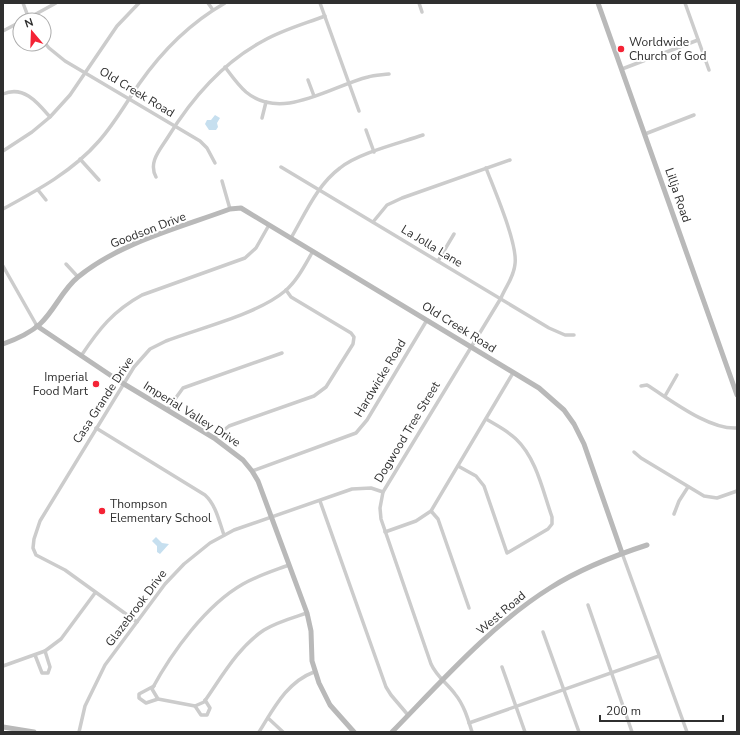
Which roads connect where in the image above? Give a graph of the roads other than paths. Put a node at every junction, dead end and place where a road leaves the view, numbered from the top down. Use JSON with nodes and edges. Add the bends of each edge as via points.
{"nodes":[{"id":1,"x":56,"y":3,"type":"edge"},
{"id":2,"x":139,"y":3,"type":"edge"},
{"id":3,"x":208,"y":3,"type":"edge"},
{"id":4,"x":225,"y":3,"type":"edge"},
{"id":5,"x":320,"y":3,"type":"edge"},
{"id":6,"x":419,"y":3,"type":"edge"},
{"id":7,"x":598,"y":3,"type":"edge"},
{"id":8,"x":685,"y":3,"type":"edge"},
{"id":9,"x":213,"y":10,"type":"junction"},
{"id":10,"x":40,"y":12,"type":"edge"},
{"id":11,"x":422,"y":12,"type":"dead end"},
{"id":12,"x":325,"y":16,"type":"junction"},
{"id":13,"x":12,"y":26,"type":"edge"},
{"id":14,"x":3,"y":31,"type":"edge"},
{"id":15,"x":698,"y":40,"type":"junction"},
{"id":16,"x":52,"y":50,"type":"edge"},
{"id":17,"x":225,"y":67,"type":"junction"},
{"id":18,"x":622,"y":69,"type":"junction"},
{"id":19,"x":709,"y":70,"type":"dead end"},
{"id":20,"x":84,"y":72,"type":"junction"},
{"id":21,"x":389,"y":74,"type":"dead end"},
{"id":22,"x":308,"y":80,"type":"dead end"},
{"id":23,"x":349,"y":83,"type":"junction"},
{"id":24,"x":3,"y":94,"type":"edge"},
{"id":25,"x":314,"y":96,"type":"junction"},
{"id":26,"x":128,"y":99,"type":"junction"},
{"id":27,"x":266,"y":102,"type":"junction"},
{"id":28,"x":359,"y":111,"type":"dead end"},
{"id":29,"x":694,"y":115,"type":"dead end"},
{"id":30,"x":50,"y":117,"type":"junction"},
{"id":31,"x":262,"y":118,"type":"dead end"},
{"id":32,"x":174,"y":127,"type":"junction"},
{"id":33,"x":366,"y":130,"type":"dead end"},
{"id":34,"x":645,"y":134,"type":"junction"},
{"id":35,"x":423,"y":135,"type":"dead end"},
{"id":36,"x":3,"y":151,"type":"edge"},
{"id":37,"x":374,"y":152,"type":"junction"},
{"id":38,"x":80,"y":159,"type":"junction"},
{"id":39,"x":510,"y":160,"type":"dead end"},
{"id":40,"x":215,"y":163,"type":"dead end"},
{"id":41,"x":282,"y":167,"type":"dead end"},
{"id":42,"x":486,"y":168,"type":"junction"},
{"id":43,"x":156,"y":177,"type":"dead end"},
{"id":44,"x":99,"y":180,"type":"dead end"},
{"id":45,"x":222,"y":181,"type":"dead end"},
{"id":46,"x":320,"y":188,"type":"junction"},
{"id":47,"x":38,"y":190,"type":"junction"},
{"id":48,"x":46,"y":200,"type":"dead end"},
{"id":49,"x":3,"y":209,"type":"edge"},
{"id":50,"x":230,"y":209,"type":"junction"},
{"id":51,"x":374,"y":222,"type":"junction"},
{"id":52,"x":269,"y":225,"type":"junction"},
{"id":53,"x":454,"y":234,"type":"dead end"},
{"id":54,"x":291,"y":238,"type":"junction"},
{"id":55,"x":313,"y":251,"type":"junction"},
{"id":56,"x":438,"y":261,"type":"junction"},
{"id":57,"x":66,"y":264,"type":"dead end"},
{"id":58,"x":3,"y":266,"type":"edge"},
{"id":59,"x":78,"y":277,"type":"junction"},
{"id":60,"x":286,"y":290,"type":"junction"},
{"id":61,"x":501,"y":298,"type":"junction"},
{"id":62,"x":427,"y":320,"type":"junction"},
{"id":63,"x":37,"y":326,"type":"junction"},
{"id":64,"x":574,"y":335,"type":"dead end"},
{"id":65,"x":3,"y":344,"type":"edge"},
{"id":66,"x":470,"y":347,"type":"junction"},
{"id":67,"x":282,"y":353,"type":"dead end"},
{"id":68,"x":81,"y":356,"type":"junction"},
{"id":69,"x":513,"y":373,"type":"junction"},
{"id":70,"x":677,"y":375,"type":"dead end"},
{"id":71,"x":124,"y":384,"type":"junction"},
{"id":72,"x":641,"y":386,"type":"dead end"},
{"id":73,"x":737,"y":394,"type":"edge"},
{"id":74,"x":664,"y":396,"type":"junction"},
{"id":75,"x":168,"y":410,"type":"junction"},
{"id":76,"x":486,"y":418,"type":"junction"},
{"id":77,"x":96,"y":428,"type":"junction"},
{"id":78,"x":737,"y":428,"type":"edge"},
{"id":79,"x":214,"y":438,"type":"junction"},
{"id":80,"x":634,"y":452,"type":"dead end"},
{"id":81,"x":458,"y":466,"type":"junction"},
{"id":82,"x":252,"y":471,"type":"junction"},
{"id":83,"x":688,"y":487,"type":"junction"},
{"id":84,"x":737,"y":491,"type":"edge"},
{"id":85,"x":383,"y":492,"type":"junction"},
{"id":86,"x":320,"y":501,"type":"junction"},
{"id":87,"x":431,"y":511,"type":"junction"},
{"id":88,"x":674,"y":514,"type":"dead end"},
{"id":89,"x":271,"y":517,"type":"junction"},
{"id":90,"x":385,"y":532,"type":"junction"},
{"id":91,"x":224,"y":535,"type":"junction"},
{"id":92,"x":647,"y":545,"type":"dead end"},
{"id":93,"x":622,"y":553,"type":"junction"},
{"id":94,"x":289,"y":565,"type":"junction"},
{"id":95,"x":95,"y":592,"type":"junction"},
{"id":96,"x":588,"y":605,"type":"dead end"},
{"id":97,"x":469,"y":608,"type":"dead end"},
{"id":98,"x":307,"y":613,"type":"junction"},
{"id":99,"x":137,"y":622,"type":"junction"},
{"id":100,"x":543,"y":632,"type":"dead end"},
{"id":101,"x":45,"y":651,"type":"junction"},
{"id":102,"x":35,"y":655,"type":"junction"},
{"id":103,"x":659,"y":656,"type":"junction"},
{"id":104,"x":3,"y":666,"type":"edge"},
{"id":105,"x":502,"y":666,"type":"dead end"},
{"id":106,"x":314,"y":672,"type":"junction"},
{"id":107,"x":611,"y":673,"type":"junction"},
{"id":108,"x":443,"y":681,"type":"junction"},
{"id":109,"x":154,"y":686,"type":"junction"},
{"id":110,"x":564,"y":690,"type":"junction"},
{"id":111,"x":158,"y":700,"type":"junction"},
{"id":112,"x":205,"y":700,"type":"junction"},
{"id":113,"x":195,"y":706,"type":"junction"},
{"id":114,"x":516,"y":708,"type":"junction"},
{"id":115,"x":408,"y":715,"type":"junction"},
{"id":116,"x":268,"y":718,"type":"junction"},
{"id":117,"x":469,"y":723,"type":"junction"},
{"id":118,"x":3,"y":727,"type":"edge"},
{"id":119,"x":34,"y":732,"type":"edge"},
{"id":120,"x":79,"y":732,"type":"edge"},
{"id":121,"x":260,"y":732,"type":"edge"},
{"id":122,"x":282,"y":732,"type":"edge"},
{"id":123,"x":354,"y":732,"type":"edge"},
{"id":124,"x":392,"y":732,"type":"edge"},
{"id":125,"x":472,"y":732,"type":"edge"},
{"id":126,"x":525,"y":732,"type":"edge"},
{"id":127,"x":579,"y":732,"type":"edge"},
{"id":128,"x":632,"y":732,"type":"edge"},
{"id":129,"x":687,"y":732,"type":"edge"}],
"edges":[{"from":1,"to":10,"type":"street"},
{"from":2,"to":20,"type":"street","via":[[117,26]]},
{"from":3,"to":9,"type":"street"},
{"from":4,"to":9,"type":"street"},
{"from":5,"to":12,"type":"street"},
{"from":6,"to":11,"type":"street"},
{"from":7,"to":18,"type":"street","name":"Lillja Road"},
{"from":8,"to":15,"type":"street"},
{"from":9,"to":26,"type":"street","via":[[174,42],[156,61]]},
{"from":12,"to":17,"type":"street","via":[[262,41]]},
{"from":12,"to":23,"type":"street"},
{"from":13,"to":14,"type":"street"},
{"from":15,"to":18,"type":"street"},
{"from":15,"to":19,"type":"street"},
{"from":16,"to":20,"type":"street","name":"Old Creek Road"},
{"from":17,"to":27,"type":"street","via":[[247,92]]},
{"from":17,"to":32,"type":"street","via":[[200,91]]},
{"from":18,"to":34,"type":"street","name":"Lillja Road"},
{"from":20,"to":26,"type":"street","name":"Old Creek Road"},
{"from":20,"to":30,"type":"street","via":[[70,95]]},
{"from":21,"to":23,"type":"street","via":[[369,76]]},
{"from":22,"to":25,"type":"street"},
{"from":23,"to":25,"type":"street"},
{"from":23,"to":28,"type":"street"},
{"from":24,"to":30,"type":"street","via":[[21,92],[31,97]]},
{"from":25,"to":27,"type":"street","via":[[284,104]]},
{"from":26,"to":32,"type":"street","name":"Old Creek Road"},
{"from":26,"to":38,"type":"street","via":[[115,122],[99,142]]},
{"from":27,"to":31,"type":"street"},
{"from":29,"to":34,"type":"street"},
{"from":30,"to":36,"type":"street"},
{"from":32,"to":40,"type":"street","name":"Old Creek Road","via":[[200,141]]},
{"from":32,"to":43,"type":"street","via":[[152,162],[152,171]]},
{"from":33,"to":37,"type":"street"},
{"from":34,"to":73,"type":"street","name":"Lillja Road"},
{"from":35,"to":37,"type":"street"},
{"from":37,"to":46,"type":"street","via":[[341,167]]},
{"from":38,"to":44,"type":"street"},
{"from":38,"to":47,"type":"street"},
{"from":39,"to":42,"type":"street"},
{"from":41,"to":46,"type":"street","name":"La Jolla Lane"},
{"from":42,"to":51,"type":"street","via":[[387,205]]},
{"from":42,"to":61,"type":"street","name":"Dogwood Tree Street","via":[[515,254],[514,272]]},
{"from":45,"to":50,"type":"street"},
{"from":46,"to":51,"type":"street","name":"La Jolla Lane"},
{"from":46,"to":54,"type":"street"},
{"from":47,"to":48,"type":"street"},
{"from":47,"to":49,"type":"street"},
{"from":50,"to":52,"type":"street","name":"Old Creek Road","via":[[242,208]]},
{"from":50,"to":59,"type":"street","name":"Goodson Drive","via":[[127,247],[108,256]]},
{"from":51,"to":56,"type":"street","name":"La Jolla Lane"},
{"from":52,"to":54,"type":"street","name":"Old Creek Road"},
{"from":52,"to":68,"type":"street","via":[[256,248],[245,258],[142,295],[116,312],[98,331]]},
{"from":53,"to":56,"type":"street"},
{"from":54,"to":55,"type":"street","name":"Old Creek Road"},
{"from":55,"to":60,"type":"street","name":"Casa Grande Drive"},
{"from":55,"to":62,"type":"street","name":"Old Creek Road"},
{"from":56,"to":61,"type":"street","name":"La Jolla Lane"},
{"from":57,"to":59,"type":"street"},
{"from":58,"to":63,"type":"street","name":"Imperial Valley Drive"},
{"from":59,"to":63,"type":"street","name":"Goodson Drive"},
{"from":60,"to":71,"type":"street","name":"Casa Grande Drive","via":[[261,307],[158,344],[143,356]]},
{"from":60,"to":79,"type":"street","via":[[291,297],[350,333],[354,338],[354,344],[322,392],[229,426]]},
{"from":61,"to":64,"type":"street","name":"La Jolla Lane","via":[[556,332]]},
{"from":61,"to":66,"type":"street","name":"Dogwood Tree Street"},
{"from":62,"to":66,"type":"street","name":"Old Creek Road"},
{"from":62,"to":82,"type":"street","name":"Hardwicke Road","via":[[367,420],[356,433]]},
{"from":63,"to":65,"type":"street","name":"Goodson Drive","via":[[25,335]]},
{"from":63,"to":68,"type":"street","name":"Imperial Valley Drive"},
{"from":66,"to":69,"type":"street","name":"Old Creek Road"},
{"from":66,"to":85,"type":"street","name":"Dogwood Tree Street"},
{"from":67,"to":75,"type":"street","via":[[183,388]]},
{"from":68,"to":71,"type":"street","name":"Imperial Valley Drive"},
{"from":69,"to":76,"type":"street"},
{"from":69,"to":93,"type":"street","name":"Old Creek Road","via":[[539,388],[564,410],[574,424],[584,444]]},
{"from":70,"to":74,"type":"street"},
{"from":71,"to":75,"type":"street","name":"Imperial Valley Drive"},
{"from":71,"to":77,"type":"street","name":"Casa Grande Drive"},
{"from":72,"to":74,"type":"street","via":[[647,385]]},
{"from":74,"to":78,"type":"street","via":[[713,424]]},
{"from":75,"to":79,"type":"street","name":"Imperial Valley Drive"},
{"from":76,"to":81,"type":"street"},
{"from":76,"to":81,"type":"street","via":[[516,440],[531,459],[552,517],[552,524],[548,529],[507,553],[484,486],[476,476]]},
{"from":77,"to":91,"type":"street","via":[[205,495],[215,508]]},
{"from":77,"to":95,"type":"street","name":"Casa Grande Drive","via":[[40,521],[33,548],[36,555],[65,570]]},
{"from":79,"to":82,"type":"street","name":"Imperial Valley Drive","via":[[235,453]]},
{"from":80,"to":83,"type":"street"},
{"from":81,"to":87,"type":"street"},
{"from":82,"to":89,"type":"street","name":"Imperial Valley Drive"},
{"from":83,"to":84,"type":"street","via":[[704,496],[714,498]]},
{"from":83,"to":88,"type":"street"},
{"from":85,"to":86,"type":"street","name":"Glazebrook Drive","via":[[371,488],[352,489]]},
{"from":85,"to":90,"type":"street","name":"Dogwood Tree Street","via":[[380,508]]},
{"from":86,"to":89,"type":"street","name":"Glazebrook Drive"},
{"from":86,"to":115,"type":"street","via":[[386,687]]},
{"from":87,"to":90,"type":"street","via":[[416,521]]},
{"from":87,"to":97,"type":"street","via":[[438,520]]},
{"from":89,"to":91,"type":"street","name":"Glazebrook Drive"},
{"from":89,"to":94,"type":"street","name":"Imperial Valley Drive"},
{"from":90,"to":108,"type":"street","name":"Dogwood Tree Street","via":[[431,664]]},
{"from":91,"to":99,"type":"street","name":"Glazebrook Drive","via":[[196,553],[174,574]]},
{"from":92,"to":93,"type":"street","name":"West Road"},
{"from":93,"to":103,"type":"street"},
{"from":93,"to":108,"type":"street","name":"West Road","via":[[569,577],[533,599],[499,626]]},
{"from":94,"to":98,"type":"street","name":"Imperial Valley Drive"},
{"from":94,"to":109,"type":"street","via":[[244,583],[217,602],[184,641]]},
{"from":95,"to":99,"type":"street","name":"Casa Grande Drive"},
{"from":95,"to":101,"type":"street","via":[[69,630]]},
{"from":96,"to":107,"type":"street"},
{"from":98,"to":106,"type":"street","name":"Imperial Valley Drive"},
{"from":98,"to":112,"type":"street","via":[[276,624],[252,639]]},
{"from":99,"to":120,"type":"street","name":"Glazebrook Drive","via":[[97,680],[85,706]]},
{"from":100,"to":110,"type":"street"},
{"from":101,"to":102,"type":"street"},
{"from":101,"to":102,"type":"street","via":[[50,667],[48,673],[40,671]]},
{"from":102,"to":104,"type":"street"},
{"from":103,"to":107,"type":"street"},
{"from":103,"to":129,"type":"street"},
{"from":105,"to":114,"type":"street"},
{"from":106,"to":116,"type":"street","via":[[290,686]]},
{"from":106,"to":123,"type":"street","name":"Imperial Valley Drive","via":[[330,705]]},
{"from":107,"to":110,"type":"street"},
{"from":107,"to":128,"type":"street"},
{"from":108,"to":115,"type":"street","name":"West Road"},
{"from":108,"to":117,"type":"street","name":"Dogwood Tree Street","via":[[462,705]]},
{"from":109,"to":111,"type":"street","via":[[152,690]]},
{"from":109,"to":111,"type":"street","via":[[139,694],[139,698],[146,704]]},
{"from":110,"to":114,"type":"street"},
{"from":110,"to":127,"type":"street"},
{"from":111,"to":113,"type":"street"},
{"from":112,"to":113,"type":"street"},
{"from":112,"to":113,"type":"street","via":[[210,708],[207,715],[201,715]]},
{"from":114,"to":117,"type":"street"},
{"from":114,"to":126,"type":"street"},
{"from":115,"to":124,"type":"street","name":"West Road"},
{"from":116,"to":121,"type":"street"},
{"from":116,"to":122,"type":"street"},
{"from":117,"to":125,"type":"street","name":"Dogwood Tree Street"},
{"from":118,"to":119,"type":"street"}]}
